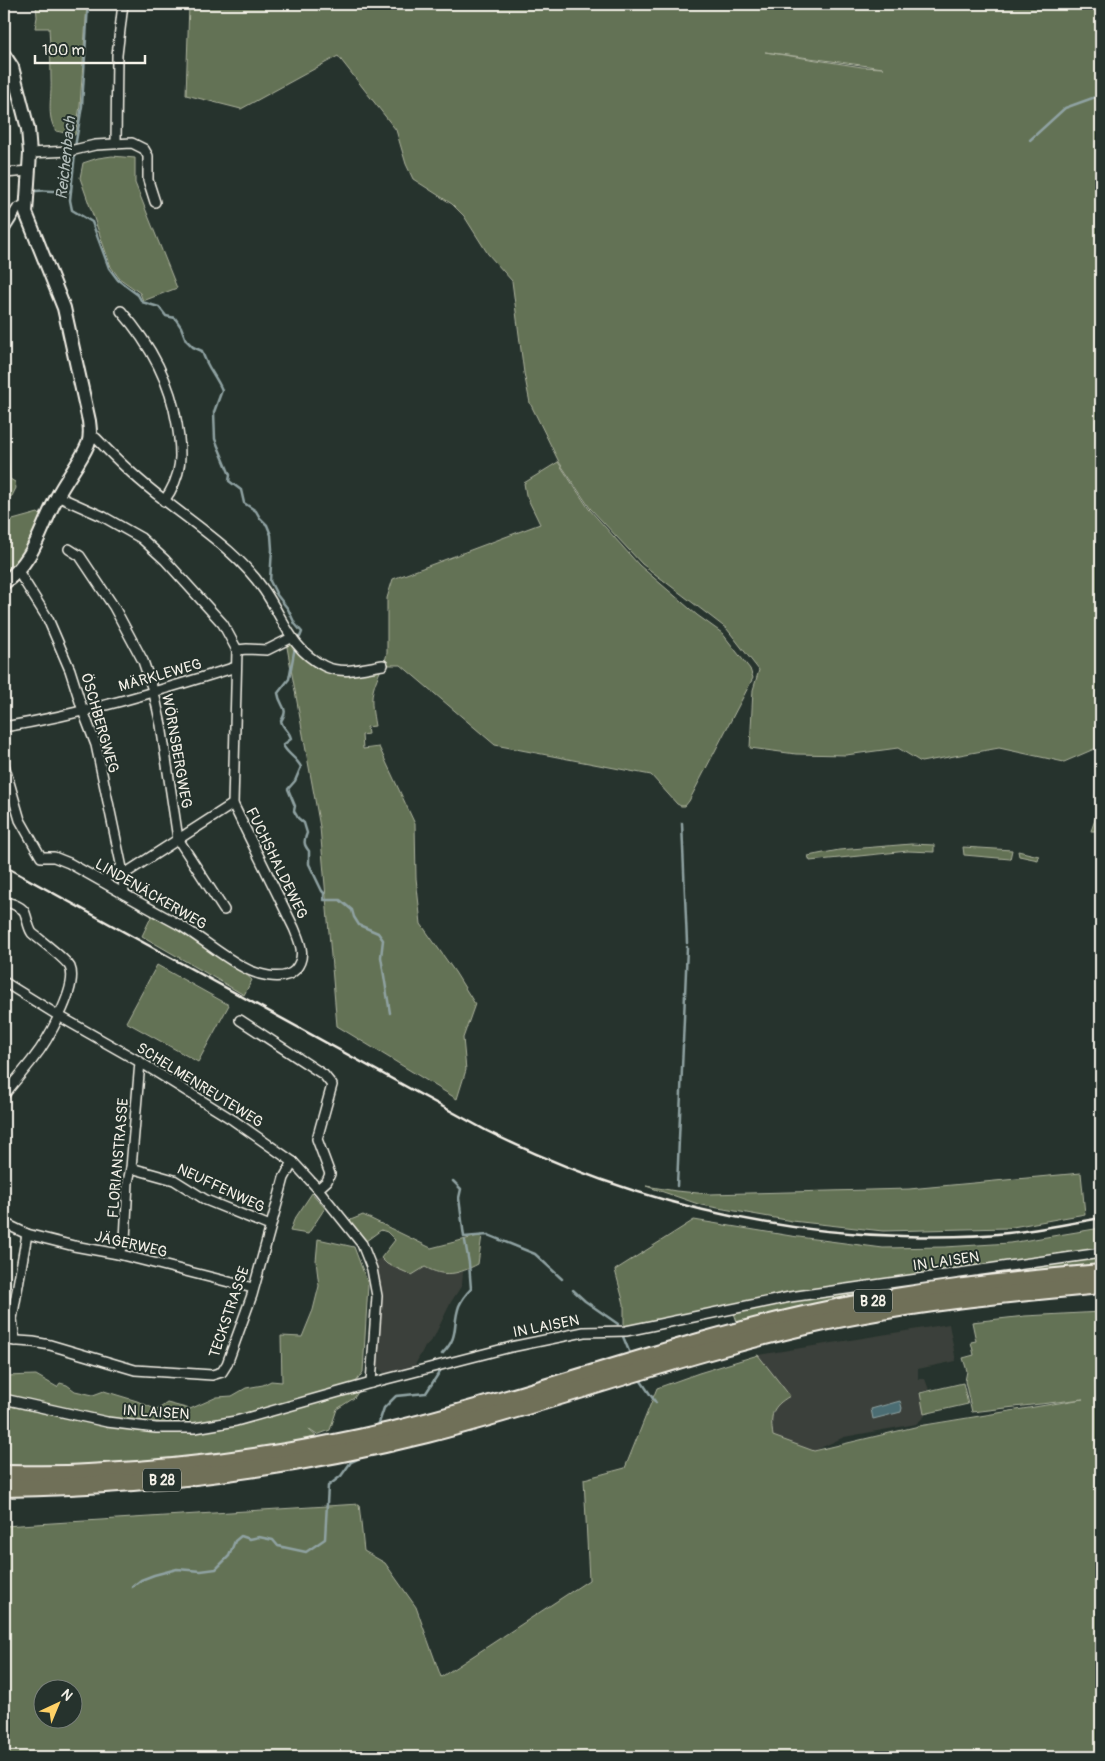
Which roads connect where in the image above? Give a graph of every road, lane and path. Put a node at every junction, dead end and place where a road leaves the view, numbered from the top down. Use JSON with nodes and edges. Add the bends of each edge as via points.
{"nodes":[{"id":1,"x":123,"y":4,"type":"edge"},
{"id":2,"x":4,"y":55,"type":"edge"},
{"id":3,"x":116,"y":143,"type":"junction"},
{"id":4,"x":30,"y":153,"type":"junction"},
{"id":5,"x":29,"y":171,"type":"junction"},
{"id":6,"x":4,"y":173,"type":"edge"},
{"id":7,"x":155,"y":202,"type":"dead end"},
{"id":8,"x":26,"y":204,"type":"junction"},
{"id":9,"x":4,"y":230,"type":"edge"},
{"id":10,"x":121,"y":311,"type":"dead end"},
{"id":11,"x":90,"y":435,"type":"junction"},
{"id":12,"x":57,"y":496,"type":"junction"},
{"id":13,"x":164,"y":501,"type":"junction"},
{"id":14,"x":69,"y":549,"type":"dead end"},
{"id":15,"x":18,"y":571,"type":"junction"},
{"id":16,"x":4,"y":584,"type":"edge"},
{"id":17,"x":291,"y":638,"type":"junction"},
{"id":18,"x":236,"y":650,"type":"junction"},
{"id":19,"x":383,"y":665,"type":"dead end"},
{"id":20,"x":236,"y":667,"type":"junction"},
{"id":21,"x":154,"y":693,"type":"junction"},
{"id":22,"x":83,"y":711,"type":"junction"},
{"id":23,"x":4,"y":727,"type":"edge"},
{"id":24,"x":4,"y":766,"type":"edge"},
{"id":25,"x":232,"y":804,"type":"junction"},
{"id":26,"x":178,"y":839,"type":"junction"},
{"id":27,"x":122,"y":870,"type":"junction"},
{"id":28,"x":102,"y":881,"type":"junction"},
{"id":29,"x":124,"y":894,"type":"junction"},
{"id":30,"x":4,"y":901,"type":"edge"},
{"id":31,"x":224,"y":910,"type":"dead end"},
{"id":32,"x":242,"y":967,"type":"joint"},
{"id":33,"x":4,"y":982,"type":"edge"},
{"id":34,"x":59,"y":1016,"type":"junction"},
{"id":35,"x":240,"y":1020,"type":"dead end"},
{"id":36,"x":140,"y":1062,"type":"junction"},
{"id":37,"x":7,"y":1084,"type":"edge"},
{"id":38,"x":4,"y":1095,"type":"edge"},
{"id":39,"x":293,"y":1162,"type":"junction"},
{"id":40,"x":130,"y":1168,"type":"junction"},
{"id":41,"x":318,"y":1189,"type":"junction"},
{"id":42,"x":4,"y":1223,"type":"edge"},
{"id":43,"x":270,"y":1226,"type":"junction"},
{"id":44,"x":28,"y":1234,"type":"junction"},
{"id":45,"x":118,"y":1254,"type":"junction"},
{"id":46,"x":1101,"y":1254,"type":"edge"},
{"id":47,"x":1101,"y":1273,"type":"edge"},
{"id":48,"x":1101,"y":1285,"type":"edge"},
{"id":49,"x":253,"y":1288,"type":"junction"},
{"id":50,"x":4,"y":1340,"type":"edge"},
{"id":51,"x":14,"y":1341,"type":"junction"},
{"id":52,"x":652,"y":1361,"type":"junction"},
{"id":53,"x":371,"y":1383,"type":"junction"},
{"id":54,"x":4,"y":1400,"type":"edge"},
{"id":55,"x":318,"y":1452,"type":"junction"},
{"id":56,"x":4,"y":1474,"type":"edge"},
{"id":57,"x":4,"y":1488,"type":"edge"}],
"edges":[{"from":1,"to":3,"type":"street","via":[[117,55]]},
{"from":2,"to":4,"type":"street","via":[[12,67],[22,102]]},
{"from":3,"to":4,"type":"street","via":[[74,151]]},
{"from":3,"to":7,"type":"street","via":[[144,149]]},
{"from":4,"to":5,"type":"street"},
{"from":5,"to":6,"type":"street"},
{"from":5,"to":8,"type":"street"},
{"from":8,"to":9,"type":"street","via":[[17,209]]},
{"from":8,"to":11,"type":"street","via":[[26,213],[64,308]]},
{"from":10,"to":13,"type":"street","via":[[138,325],[169,389],[179,436],[180,467],[172,491]]},
{"from":11,"to":12,"type":"street"},
{"from":11,"to":13,"type":"street"},
{"from":12,"to":15,"type":"street","via":[[33,551]]},
{"from":12,"to":18,"type":"street","name":"FUCHSHALDEWEG","via":[[141,538],[223,624]]},
{"from":13,"to":17,"type":"street","via":[[249,570]]},
{"from":14,"to":21,"type":"street","name":"WÖRNSBERGWEG","via":[[80,556],[114,607],[143,661]]},
{"from":15,"to":16,"type":"street"},
{"from":15,"to":22,"type":"street","name":"ÖSCHBERGWEG","via":[[48,619]]},
{"from":17,"to":18,"type":"street","via":[[267,650]]},
{"from":17,"to":19,"type":"street","via":[[325,667],[347,671]]},
{"from":18,"to":20,"type":"street","name":"FUCHSHALDEWEG"},
{"from":20,"to":21,"type":"street","name":"MÄRKLEWEG"},
{"from":20,"to":25,"type":"street","name":"FUCHSHALDEWEG"},
{"from":21,"to":22,"type":"street","name":"MÄRKLEWEG"},
{"from":21,"to":26,"type":"street","name":"WÖRNSBERGWEG"},
{"from":22,"to":23,"type":"street","name":"MÄRKLEWEG"},
{"from":22,"to":27,"type":"street","name":"ÖSCHBERGWEG","via":[[96,745]]},
{"from":24,"to":28,"type":"street","name":"LINDENÄCKERWEG","via":[[20,820],[41,856],[62,860]]},
{"from":25,"to":26,"type":"street"},
{"from":25,"to":32,"type":"street","name":"FUCHSHALDEWEG","via":[[302,949],[298,966],[286,975],[268,976]]},
{"from":26,"to":27,"type":"street","via":[[129,871]]},
{"from":26,"to":31,"type":"street","name":"WÖRNSBERGWEG"},
{"from":27,"to":28,"type":"street"},
{"from":27,"to":29,"type":"street","name":"ÖSCHBERGWEG"},
{"from":28,"to":29,"type":"street","name":"LINDENÄCKERWEG"},
{"from":29,"to":32,"type":"street","name":"LINDENÄCKERWEG","via":[[192,933]]},
{"from":30,"to":34,"type":"street","via":[[22,909],[32,933],[70,966],[69,988]]},
{"from":33,"to":34,"type":"street","name":"SCHELMENREUTEWEG"},
{"from":34,"to":36,"type":"street","name":"SCHELMENREUTEWEG"},
{"from":34,"to":37,"type":"street","via":[[42,1046]]},
{"from":35,"to":41,"type":"street","via":[[324,1075],[332,1084],[317,1139],[330,1174]]},
{"from":36,"to":39,"type":"street","name":"SCHELMENREUTEWEG","via":[[234,1120]]},
{"from":36,"to":40,"type":"street","name":"FLORIANSTRASSE"},
{"from":37,"to":38,"type":"street"},
{"from":39,"to":41,"type":"street","name":"SCHELMENREUTEWEG"},
{"from":39,"to":43,"type":"street","name":"TECKSTRASSE","via":[[284,1178]]},
{"from":40,"to":43,"type":"street","name":"NEUFFENWEG","via":[[174,1180],[206,1200]]},
{"from":40,"to":45,"type":"street","name":"FLORIANSTRASSE","via":[[125,1240]]},
{"from":41,"to":53,"type":"street","name":"SCHELMENREUTEWEG","via":[[362,1244],[372,1269],[377,1296]]},
{"from":42,"to":44,"type":"street","name":"JÄGERWEG"},
{"from":43,"to":49,"type":"street","name":"TECKSTRASSE"},
{"from":44,"to":45,"type":"street","name":"JÄGERWEG"},
{"from":44,"to":51,"type":"street","via":[[12,1319]]},
{"from":45,"to":49,"type":"street","name":"JÄGERWEG"},
{"from":46,"to":53,"type":"street","name":"IN LAISEN","via":[[790,1297],[626,1331],[584,1332]]},
{"from":47,"to":52,"type":"highway","number":"B 28","via":[[950,1289],[857,1304],[758,1326]]},
{"from":48,"to":52,"type":"highway","number":"B 28","via":[[973,1298],[867,1314]]},
{"from":49,"to":51,"type":"street","name":"TECKSTRASSE","via":[[227,1364],[222,1372],[212,1375],[135,1370],[50,1345]]},
{"from":50,"to":51,"type":"street","name":"TECKSTRASSE"},
{"from":52,"to":55,"type":"highway","number":"B 28","via":[[474,1409],[407,1433]]},
{"from":53,"to":54,"type":"street","name":"IN LAISEN","via":[[236,1422],[195,1428],[156,1428],[107,1422]]},
{"from":55,"to":56,"type":"highway","number":"B 28","via":[[86,1474]]},
{"from":55,"to":57,"type":"highway","number":"B 28","via":[[268,1467],[174,1479]]}]}
